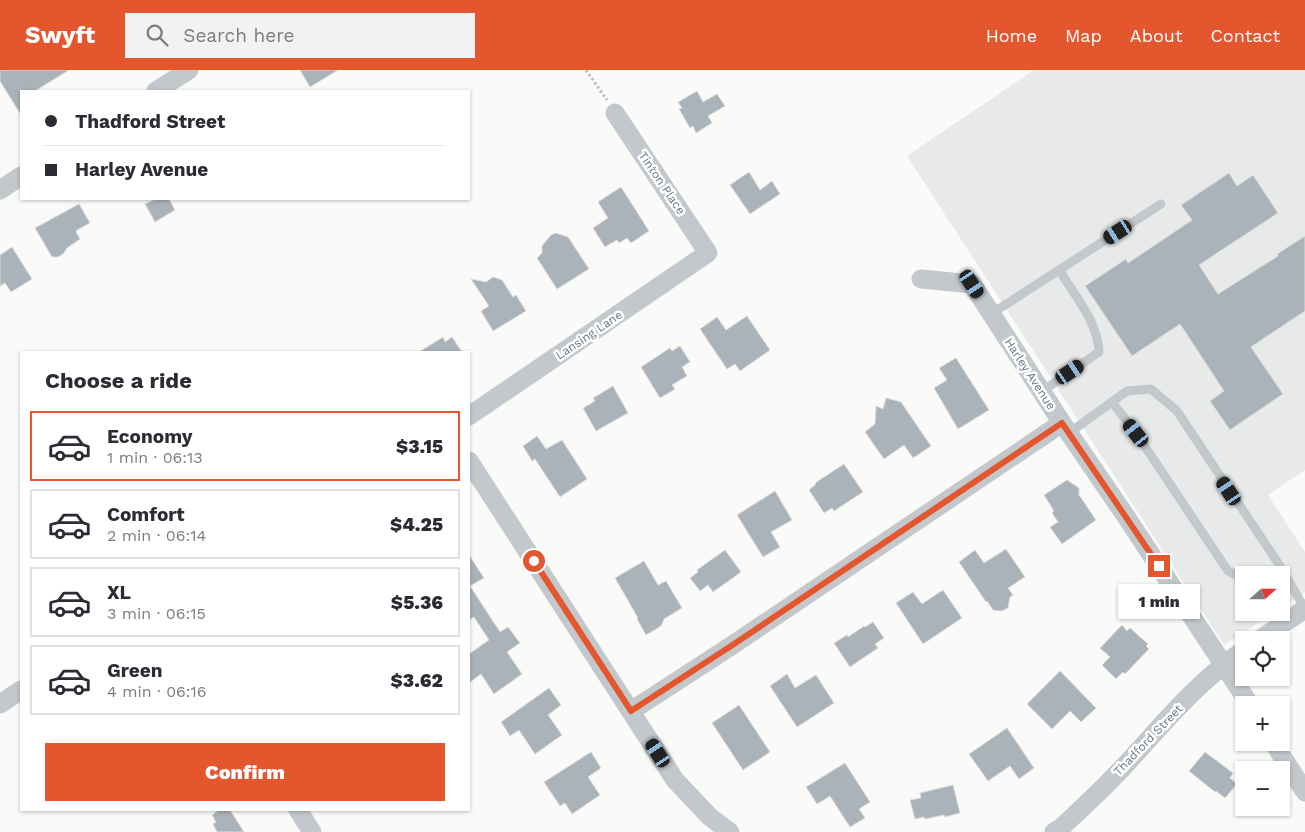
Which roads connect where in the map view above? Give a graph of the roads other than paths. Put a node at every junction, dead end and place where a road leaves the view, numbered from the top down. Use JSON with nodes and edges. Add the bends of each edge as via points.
{"nodes":[{"id":1,"x":190,"y":70,"type":"edge"},
{"id":2,"x":158,"y":90,"type":"edge"},
{"id":3,"x":616,"y":113,"type":"road end"},
{"id":4,"x":20,"y":177,"type":"edge"},
{"id":5,"x":0,"y":190,"type":"edge"},
{"id":6,"x":1161,"y":204,"type":"dead end"},
{"id":7,"x":708,"y":253,"type":"joint"},
{"id":8,"x":1060,"y":271,"type":"junction"},
{"id":9,"x":921,"y":279,"type":"dead end"},
{"id":10,"x":991,"y":314,"type":"junction"},
{"id":11,"x":1042,"y":392,"type":"junction"},
{"id":12,"x":1112,"y":402,"type":"junction"},
{"id":13,"x":470,"y":415,"type":"edge"},
{"id":14,"x":1065,"y":428,"type":"junction"},
{"id":15,"x":470,"y":463,"type":"edge"},
{"id":16,"x":1277,"y":566,"type":"edge"},
{"id":17,"x":1235,"y":574,"type":"edge"},
{"id":18,"x":1290,"y":586,"type":"edge"},
{"id":19,"x":1305,"y":609,"type":"edge"},
{"id":20,"x":1272,"y":631,"type":"edge"},
{"id":21,"x":1235,"y":656,"type":"edge"},
{"id":22,"x":1224,"y":664,"type":"junction"},
{"id":23,"x":20,"y":691,"type":"edge"},
{"id":24,"x":1244,"y":696,"type":"edge"},
{"id":25,"x":0,"y":704,"type":"edge"},
{"id":26,"x":631,"y":711,"type":"junction"},
{"id":27,"x":1279,"y":751,"type":"edge"},
{"id":28,"x":1305,"y":792,"type":"edge"},
{"id":29,"x":299,"y":811,"type":"edge"},
{"id":30,"x":312,"y":832,"type":"edge"},
{"id":31,"x":730,"y":832,"type":"edge"},
{"id":32,"x":1054,"y":832,"type":"edge"}],
"edges":[{"from":1,"to":2,"type":"street"},
{"from":3,"to":7,"type":"street","name":"Tinton Place"},
{"from":4,"to":5,"type":"street"},
{"from":6,"to":8,"type":"lane"},
{"from":7,"to":13,"type":"street","name":"Lansing Lane"},
{"from":8,"to":10,"type":"lane"},
{"from":8,"to":11,"type":"lane","via":[[1093,325],[1099,339],[1099,352]]},
{"from":9,"to":10,"type":"street","name":"Harley Avenue","via":[[972,284]]},
{"from":10,"to":11,"type":"street","name":"Harley Avenue"},
{"from":11,"to":14,"type":"street","name":"Harley Avenue"},
{"from":12,"to":14,"type":"lane"},
{"from":12,"to":16,"type":"lane","via":[[1127,391],[1152,389],[1177,411]]},
{"from":12,"to":17,"type":"lane","via":[[1228,571]]},
{"from":14,"to":22,"type":"street","name":"Harley Avenue"},
{"from":14,"to":26,"type":"street"},
{"from":15,"to":26,"type":"street"},
{"from":18,"to":19,"type":"lane"},
{"from":19,"to":20,"type":"street"},
{"from":21,"to":22,"type":"street","name":"Thadford Street"},
{"from":22,"to":24,"type":"street","name":"Harley Avenue"},
{"from":22,"to":32,"type":"street","name":"Thadford Street"},
{"from":23,"to":25,"type":"street"},
{"from":26,"to":31,"type":"street","via":[[675,780],[710,817]]},
{"from":27,"to":28,"type":"street"},
{"from":29,"to":30,"type":"street"}]}
